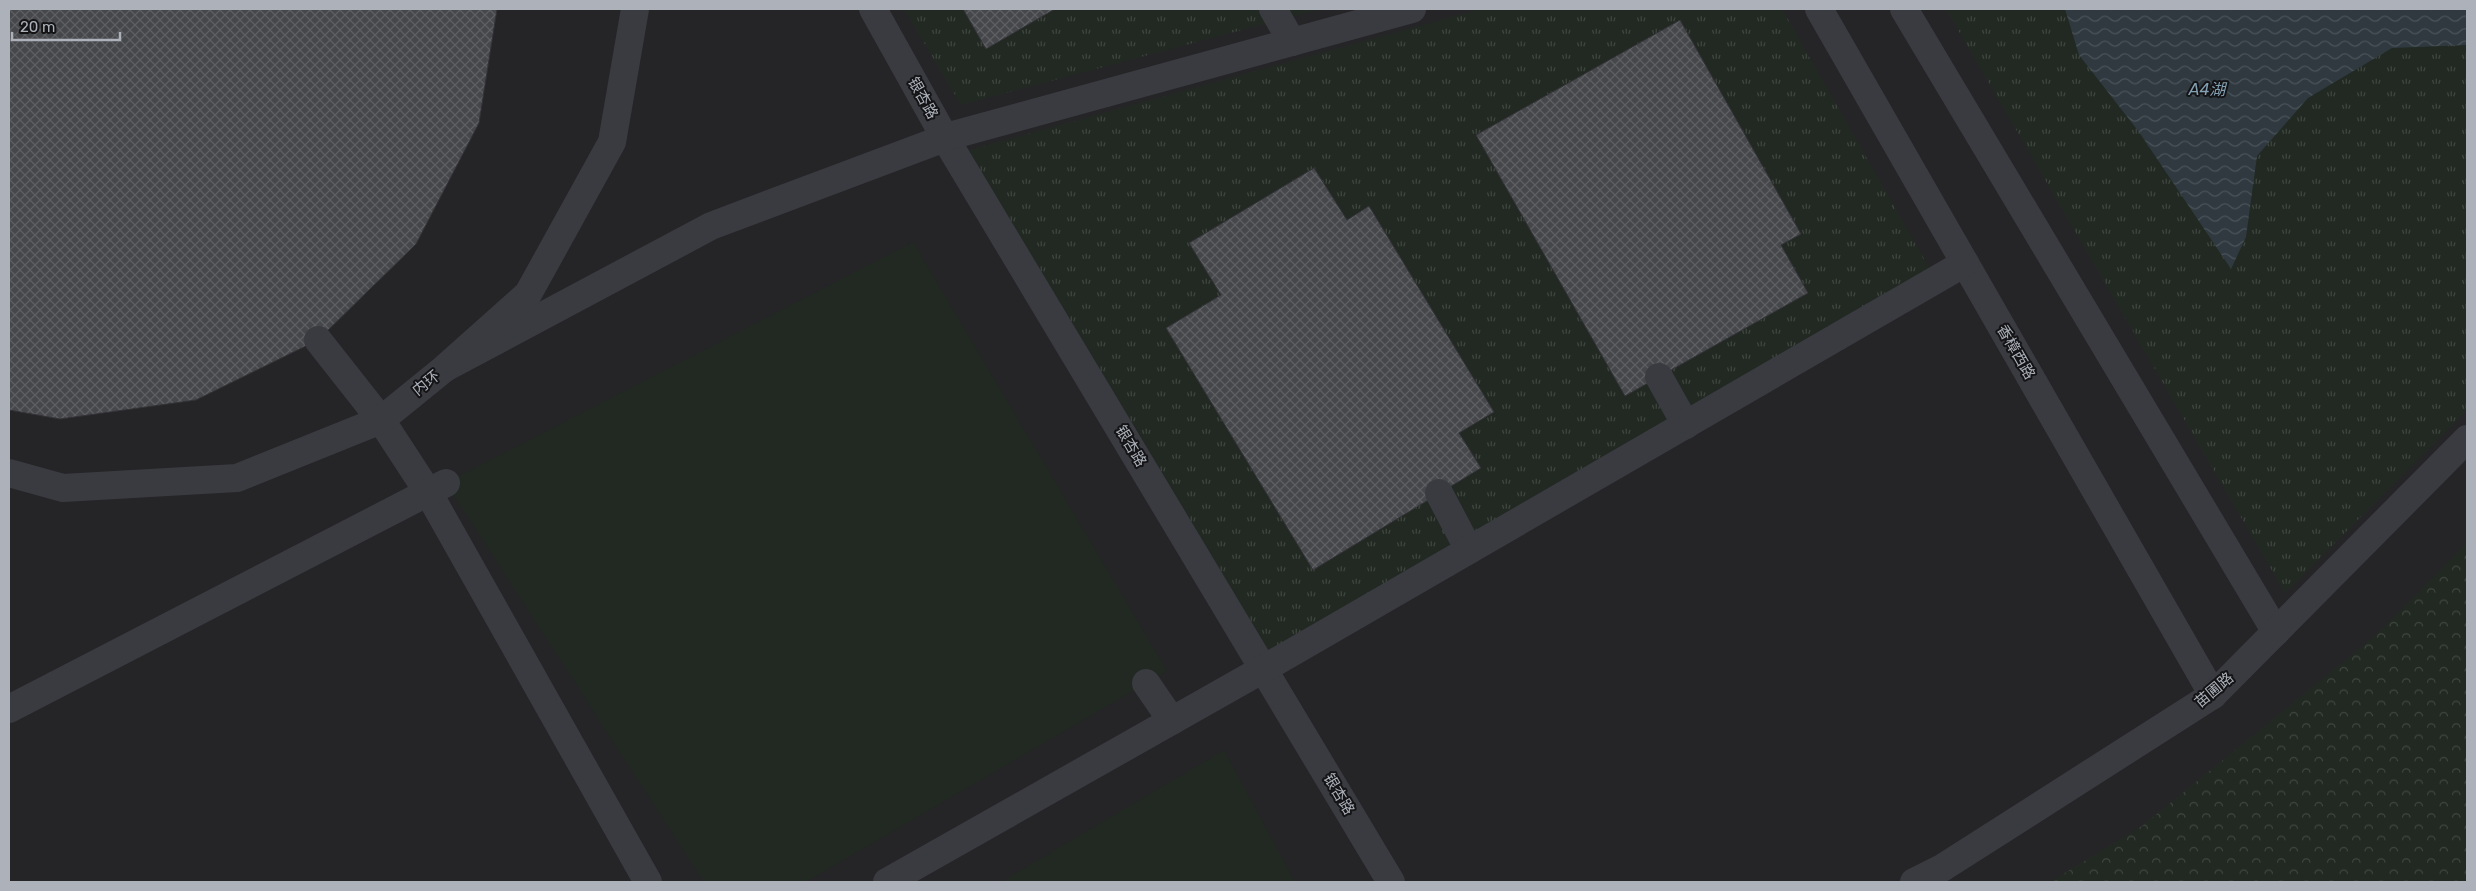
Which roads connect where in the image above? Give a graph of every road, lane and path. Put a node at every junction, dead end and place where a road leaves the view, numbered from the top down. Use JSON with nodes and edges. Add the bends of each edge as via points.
{"nodes":[{"id":1,"x":635,"y":9,"type":"edge"},
{"id":2,"x":872,"y":9,"type":"edge"},
{"id":3,"x":1273,"y":9,"type":"edge"},
{"id":4,"x":1412,"y":9,"type":"edge"},
{"id":5,"x":1819,"y":9,"type":"edge"},
{"id":6,"x":1904,"y":9,"type":"edge"},
{"id":7,"x":1292,"y":42,"type":"junction"},
{"id":8,"x":945,"y":138,"type":"junction"},
{"id":9,"x":1965,"y":263,"type":"junction"},
{"id":10,"x":318,"y":340,"type":"dead end"},
{"id":11,"x":445,"y":368,"type":"junction"},
{"id":12,"x":1659,"y":377,"type":"dead end"},
{"id":13,"x":381,"y":420,"type":"junction"},
{"id":14,"x":1686,"y":425,"type":"junction"},
{"id":15,"x":2467,"y":439,"type":"edge"},
{"id":16,"x":9,"y":474,"type":"edge"},
{"id":17,"x":437,"y":488,"type":"junction"},
{"id":18,"x":1439,"y":493,"type":"dead end"},
{"id":19,"x":1469,"y":550,"type":"junction"},
{"id":20,"x":2276,"y":632,"type":"junction"},
{"id":21,"x":1265,"y":668,"type":"junction"},
{"id":22,"x":1146,"y":683,"type":"dead end"},
{"id":23,"x":2212,"y":695,"type":"junction"},
{"id":24,"x":9,"y":709,"type":"edge"},
{"id":25,"x":1172,"y":721,"type":"junction"},
{"id":26,"x":648,"y":882,"type":"edge"},
{"id":27,"x":887,"y":882,"type":"edge"},
{"id":28,"x":1391,"y":882,"type":"edge"},
{"id":29,"x":1914,"y":882,"type":"edge"}],
"edges":[{"from":1,"to":11,"type":"street","name":"内环","via":[[612,142],[528,294]]},
{"from":2,"to":8,"type":"street","name":"银杏路"},
{"from":3,"to":7,"type":"street"},
{"from":4,"to":7,"type":"street"},
{"from":5,"to":9,"type":"street","name":"香樟西路"},
{"from":6,"to":20,"type":"street"},
{"from":7,"to":8,"type":"street"},
{"from":8,"to":11,"type":"street","via":[[711,226]]},
{"from":8,"to":21,"type":"street","name":"银杏路"},
{"from":9,"to":14,"type":"street"},
{"from":9,"to":23,"type":"street","name":"香樟西路"},
{"from":10,"to":13,"type":"street"},
{"from":11,"to":13,"type":"street","name":"内环"},
{"from":12,"to":14,"type":"street"},
{"from":13,"to":16,"type":"street","name":"内环","via":[[237,478],[63,488]]},
{"from":13,"to":17,"type":"street"},
{"from":14,"to":19,"type":"street"},
{"from":15,"to":20,"type":"street","name":"苗圃路"},
{"from":17,"to":24,"type":"street"},
{"from":17,"to":26,"type":"street"},
{"from":18,"to":19,"type":"street"},
{"from":19,"to":21,"type":"street"},
{"from":20,"to":23,"type":"street","name":"苗圃路"},
{"from":21,"to":25,"type":"street"},
{"from":21,"to":28,"type":"street","name":"银杏路"},
{"from":22,"to":25,"type":"street"},
{"from":23,"to":29,"type":"street","name":"苗圃路","via":[[1942,868]]},
{"from":25,"to":27,"type":"street"}]}
